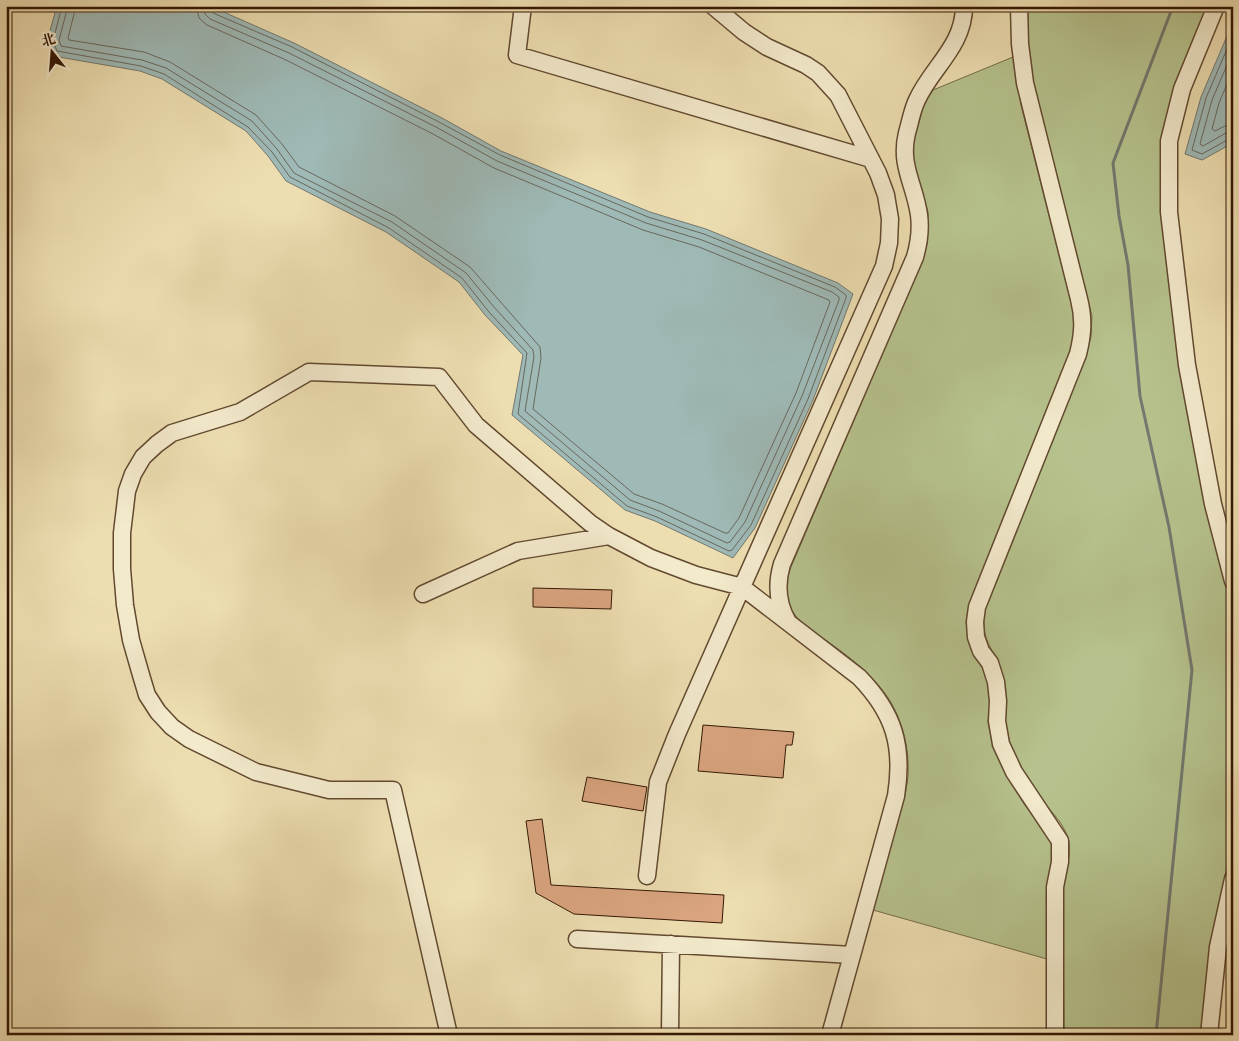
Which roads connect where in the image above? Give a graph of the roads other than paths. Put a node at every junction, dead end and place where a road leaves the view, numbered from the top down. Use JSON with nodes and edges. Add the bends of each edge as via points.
{"nodes":[{"id":1,"x":523,"y":6,"type":"edge"},
{"id":2,"x":713,"y":6,"type":"edge"},
{"id":3,"x":964,"y":6,"type":"edge"},
{"id":4,"x":1019,"y":6,"type":"edge"},
{"id":5,"x":1216,"y":6,"type":"edge"},
{"id":6,"x":871,"y":159,"type":"junction"},
{"id":7,"x":610,"y":536,"type":"junction"},
{"id":8,"x":1233,"y":581,"type":"edge"},
{"id":9,"x":742,"y":587,"type":"junction"},
{"id":10,"x":424,"y":594,"type":"dead end"},
{"id":11,"x":789,"y":624,"type":"junction"},
{"id":12,"x":648,"y":876,"type":"dead end"},
{"id":13,"x":1233,"y":879,"type":"edge"},
{"id":14,"x":576,"y":938,"type":"dead end"},
{"id":15,"x":671,"y":944,"type":"junction"},
{"id":16,"x":852,"y":955,"type":"junction"},
{"id":17,"x":449,"y":1035,"type":"edge"},
{"id":18,"x":670,"y":1035,"type":"edge"},
{"id":19,"x":830,"y":1035,"type":"edge"},
{"id":20,"x":1056,"y":1035,"type":"edge"},
{"id":21,"x":1209,"y":1035,"type":"edge"}],
"edges":[{"from":1,"to":6,"type":"street","via":[[517,55]]},
{"from":2,"to":6,"type":"street","via":[[744,32],[806,65],[829,83]]},
{"from":3,"to":11,"type":"street","via":[[958,37],[916,100],[907,135],[906,170],[920,228],[915,257],[780,573],[779,601]]},
{"from":4,"to":20,"type":"street","via":[[1025,83],[1081,308],[1083,336],[977,607],[975,622],[976,637],[996,682],[1001,744],[1014,772],[1060,841],[1055,887]]},
{"from":5,"to":8,"type":"street","via":[[1182,88],[1169,141],[1169,212],[1187,365],[1213,504]]},
{"from":6,"to":9,"type":"street","via":[[886,196],[890,219],[884,266]]},
{"from":7,"to":9,"type":"street","via":[[673,567]]},
{"from":7,"to":10,"type":"street","via":[[518,551]]},
{"from":7,"to":17,"type":"street","via":[[590,523],[476,425],[438,377],[308,372],[240,412],[172,433],[143,457],[127,492],[122,551],[125,605],[131,640],[148,695],[158,712],[189,739],[256,772],[329,790],[392,790]]},
{"from":9,"to":11,"type":"street"},
{"from":9,"to":12,"type":"street","via":[[658,782]]},
{"from":11,"to":16,"type":"street","via":[[859,676],[874,692],[886,711],[899,753],[900,775],[896,796]]},
{"from":13,"to":21,"type":"street","via":[[1218,947]]},
{"from":14,"to":15,"type":"street"},
{"from":15,"to":16,"type":"street"},
{"from":15,"to":18,"type":"street"},
{"from":16,"to":19,"type":"street"}]}
